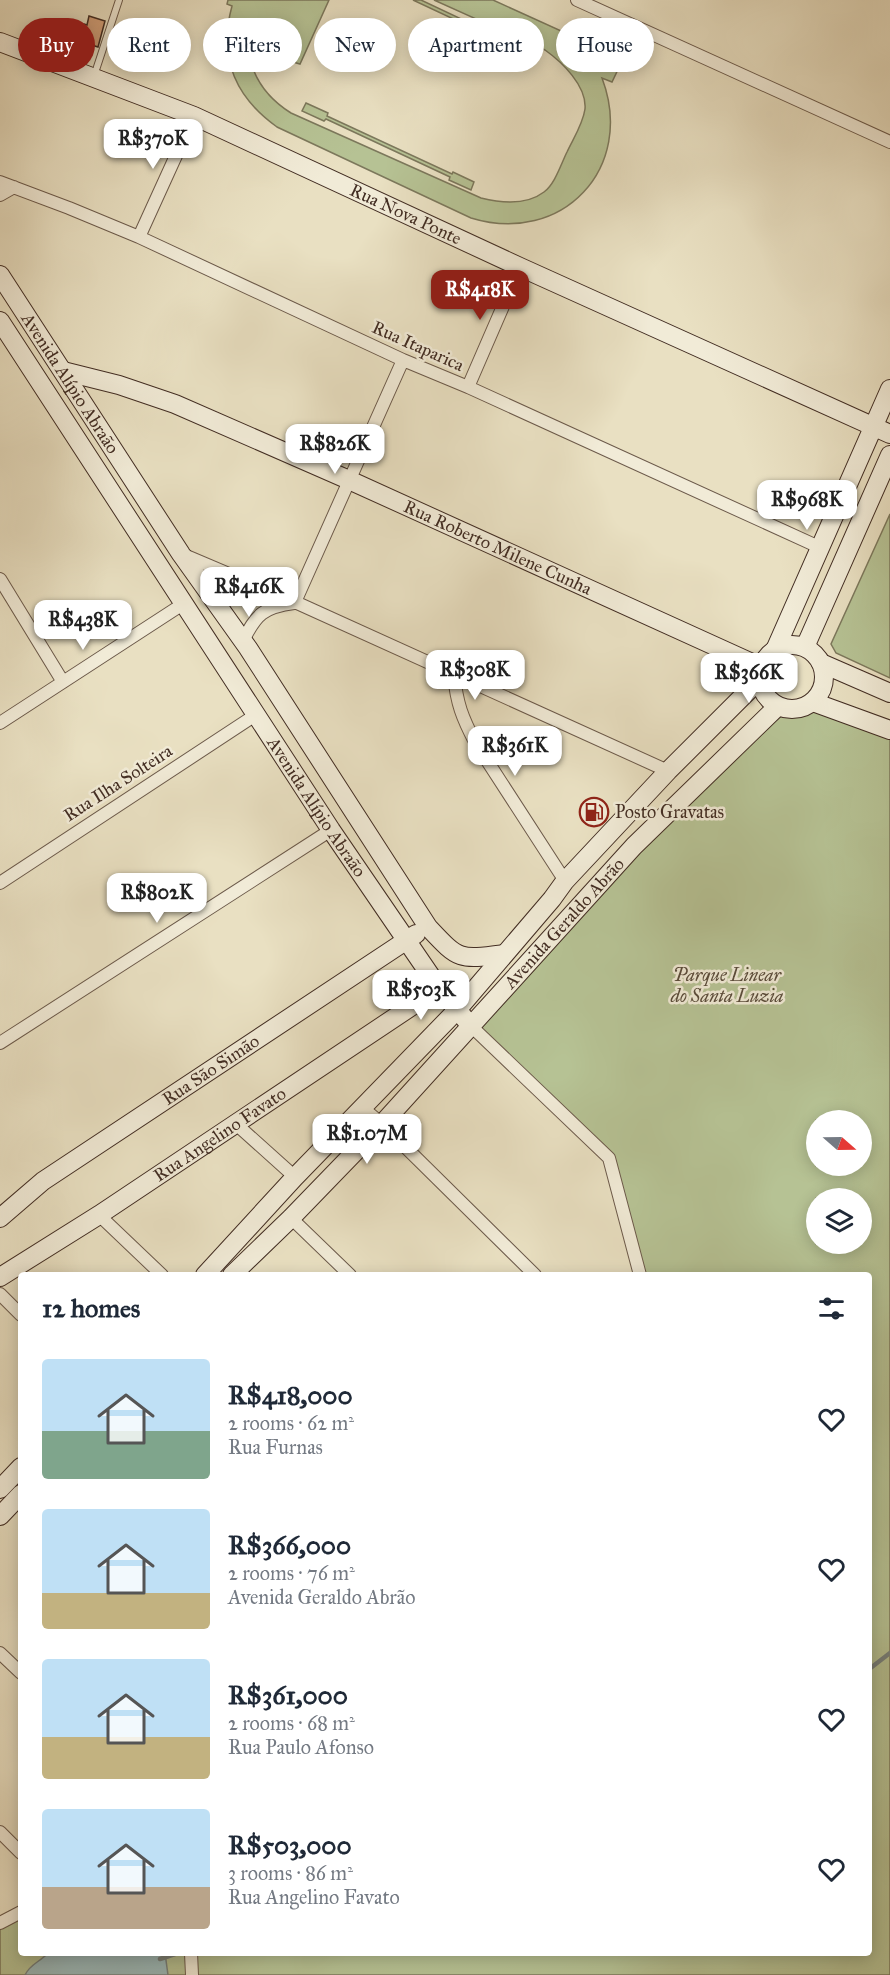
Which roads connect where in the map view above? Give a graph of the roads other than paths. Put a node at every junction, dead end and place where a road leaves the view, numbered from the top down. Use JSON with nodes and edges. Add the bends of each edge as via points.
{"nodes":[{"id":1,"x":119,"y":0,"type":"edge"},
{"id":2,"x":577,"y":0,"type":"edge"},
{"id":3,"x":0,"y":42,"type":"edge"},
{"id":4,"x":93,"y":78,"type":"junction"},
{"id":5,"x":194,"y":116,"type":"junction"},
{"id":6,"x":890,"y":142,"type":"edge"},
{"id":7,"x":0,"y":182,"type":"edge"},
{"id":8,"x":14,"y":187,"type":"junction"},
{"id":9,"x":0,"y":195,"type":"edge"},
{"id":10,"x":139,"y":237,"type":"junction"},
{"id":11,"x":520,"y":267,"type":"junction"},
{"id":12,"x":0,"y":275,"type":"edge"},
{"id":13,"x":0,"y":321,"type":"edge"},
{"id":14,"x":403,"y":360,"type":"junction"},
{"id":15,"x":63,"y":371,"type":"junction"},
{"id":16,"x":468,"y":387,"type":"junction"},
{"id":17,"x":890,"y":389,"type":"edge"},
{"id":18,"x":882,"y":430,"type":"edge"},
{"id":19,"x":890,"y":455,"type":"edge"},
{"id":20,"x":349,"y":480,"type":"junction"},
{"id":21,"x":819,"y":547,"type":"junction"},
{"id":22,"x":181,"y":554,"type":"junction"},
{"id":23,"x":0,"y":579,"type":"edge"},
{"id":24,"x":295,"y":602,"type":"junction"},
{"id":25,"x":183,"y":604,"type":"junction"},
{"id":26,"x":243,"y":641,"type":"junction"},
{"id":27,"x":805,"y":648,"type":"junction"},
{"id":28,"x":775,"y":650,"type":"junction"},
{"id":29,"x":220,"y":660,"type":"junction"},
{"id":30,"x":821,"y":663,"type":"junction"},
{"id":31,"x":761,"y":673,"type":"junction"},
{"id":32,"x":454,"y":676,"type":"junction"},
{"id":33,"x":63,"y":682,"type":"junction"},
{"id":34,"x":890,"y":693,"type":"edge"},
{"id":35,"x":813,"y":702,"type":"junction"},
{"id":36,"x":777,"y":706,"type":"junction"},
{"id":37,"x":256,"y":714,"type":"junction"},
{"id":38,"x":0,"y":723,"type":"edge"},
{"id":39,"x":890,"y":730,"type":"edge"},
{"id":40,"x":668,"y":771,"type":"junction"},
{"id":41,"x":616,"y":827,"type":"junction"},
{"id":42,"x":331,"y":830,"type":"junction"},
{"id":43,"x":634,"y":846,"type":"junction"},
{"id":44,"x":565,"y":881,"type":"junction"},
{"id":45,"x":0,"y":883,"type":"edge"},
{"id":46,"x":428,"y":927,"type":"junction"},
{"id":47,"x":406,"y":941,"type":"junction"},
{"id":48,"x":504,"y":954,"type":"junction"},
{"id":49,"x":439,"y":988,"type":"junction"},
{"id":50,"x":458,"y":1009,"type":"junction"},
{"id":51,"x":470,"y":1025,"type":"junction"},
{"id":52,"x":0,"y":1043,"type":"edge"},
{"id":53,"x":363,"y":1108,"type":"junction"},
{"id":54,"x":236,"y":1124,"type":"junction"},
{"id":55,"x":381,"y":1124,"type":"junction"},
{"id":56,"x":295,"y":1177,"type":"junction"},
{"id":57,"x":99,"y":1215,"type":"junction"},
{"id":58,"x":0,"y":1217,"type":"edge"},
{"id":59,"x":291,"y":1218,"type":"junction"},
{"id":60,"x":159,"y":1272,"type":"edge"},
{"id":61,"x":208,"y":1272,"type":"edge"},
{"id":62,"x":235,"y":1272,"type":"edge"},
{"id":63,"x":347,"y":1272,"type":"edge"},
{"id":64,"x":533,"y":1272,"type":"edge"},
{"id":65,"x":639,"y":1272,"type":"edge"},
{"id":66,"x":0,"y":1277,"type":"edge"},
{"id":67,"x":0,"y":1294,"type":"edge"},
{"id":68,"x":18,"y":1312,"type":"edge"},
{"id":69,"x":18,"y":1469,"type":"edge"},
{"id":70,"x":3,"y":1481,"type":"edge"},
{"id":71,"x":18,"y":1492,"type":"edge"},
{"id":72,"x":18,"y":1497,"type":"edge"},
{"id":73,"x":0,"y":1516,"type":"edge"},
{"id":74,"x":0,"y":1653,"type":"edge"},
{"id":75,"x":18,"y":1670,"type":"edge"},
{"id":76,"x":0,"y":1832,"type":"edge"},
{"id":77,"x":18,"y":1850,"type":"edge"},
{"id":78,"x":18,"y":1914,"type":"edge"},
{"id":79,"x":0,"y":1923,"type":"edge"},
{"id":80,"x":191,"y":1956,"type":"edge"},
{"id":81,"x":192,"y":1975,"type":"edge"}],
"edges":[{"from":1,"to":4,"type":"lane"},
{"from":2,"to":6,"type":"street"},
{"from":3,"to":4,"type":"street","name":"Rua Nova Ponte"},
{"from":4,"to":5,"type":"street","name":"Rua Nova Ponte"},
{"from":5,"to":10,"type":"street"},
{"from":5,"to":11,"type":"street","name":"Rua Nova Ponte"},
{"from":7,"to":8,"type":"street","name":"Rua Itaparica"},
{"from":8,"to":9,"type":"street"},
{"from":8,"to":10,"type":"street","name":"Rua Itaparica"},
{"from":10,"to":14,"type":"street","name":"Rua Itaparica"},
{"from":11,"to":16,"type":"street"},
{"from":11,"to":18,"type":"street","name":"Rua Nova Ponte"},
{"from":12,"to":15,"type":"street","name":"Avenida Alípio Abraão"},
{"from":13,"to":25,"type":"street","name":"Avenida Alípio Abraão"},
{"from":14,"to":16,"type":"street","name":"Rua Itaparica"},
{"from":14,"to":20,"type":"street"},
{"from":15,"to":20,"type":"street","name":"Rua Roberto Milene Cunha","via":[[175,404]]},
{"from":15,"to":22,"type":"street","name":"Avenida Alípio Abraão"},
{"from":16,"to":21,"type":"street","name":"Rua Itaparica"},
{"from":17,"to":18,"type":"street","name":"Avenida Geraldo Abrão"},
{"from":18,"to":21,"type":"street","name":"Avenida Geraldo Abrão"},
{"from":19,"to":27,"type":"street"},
{"from":20,"to":24,"type":"street"},
{"from":20,"to":31,"type":"street","name":"Rua Roberto Milene Cunha"},
{"from":21,"to":28,"type":"street","name":"Avenida Geraldo Abrão"},
{"from":22,"to":24,"type":"street"},
{"from":22,"to":26,"type":"street","name":"Avenida Alípio Abraão"},
{"from":23,"to":33,"type":"street"},
{"from":24,"to":26,"type":"street","via":[[276,605],[258,615]]},
{"from":24,"to":32,"type":"street"},
{"from":25,"to":29,"type":"street","name":"Avenida Alípio Abraão"},
{"from":25,"to":33,"type":"street"},
{"from":26,"to":29,"type":"street"},
{"from":26,"to":46,"type":"street","name":"Avenida Alípio Abraão"},
{"from":27,"to":28,"type":"street","via":[[787,645]]},
{"from":27,"to":30,"type":"street"},
{"from":28,"to":31,"type":"street","name":"Avenida Geraldo Abrão","via":[[769,654]]},
{"from":29,"to":37,"type":"street","name":"Avenida Alípio Abraão"},
{"from":30,"to":34,"type":"street"},
{"from":30,"to":35,"type":"street","via":[[824,683]]},
{"from":31,"to":36,"type":"street","via":[[764,694]]},
{"from":31,"to":40,"type":"street","name":"Avenida Geraldo Abrão"},
{"from":32,"to":40,"type":"street"},
{"from":32,"to":44,"type":"street","via":[[457,703],[470,732]]},
{"from":33,"to":38,"type":"street"},
{"from":35,"to":36,"type":"street","via":[[792,710]]},
{"from":35,"to":39,"type":"street"},
{"from":36,"to":43,"type":"street","name":"Avenida Geraldo Abrão"},
{"from":37,"to":42,"type":"street","name":"Avenida Alípio Abraão"},
{"from":37,"to":45,"type":"street","name":"Rua Ilha Solteira"},
{"from":40,"to":41,"type":"street","name":"Avenida Geraldo Abrão"},
{"from":41,"to":43,"type":"street"},
{"from":41,"to":44,"type":"street","name":"Avenida Geraldo Abrão"},
{"from":42,"to":47,"type":"street","name":"Avenida Alípio Abraão"},
{"from":42,"to":52,"type":"street"},
{"from":43,"to":51,"type":"street","name":"Avenida Geraldo Abrão"},
{"from":44,"to":48,"type":"street","name":"Avenida Geraldo Abrão"},
{"from":46,"to":47,"type":"street","name":"Rua São Simão"},
{"from":46,"to":48,"type":"street","name":"Avenida Alípio Abraão","via":[[459,956]]},
{"from":47,"to":49,"type":"street","name":"Avenida Alípio Abraão"},
{"from":47,"to":58,"type":"street","name":"Rua São Simão","via":[[43,1181]]},
{"from":48,"to":50,"type":"street","name":"Avenida Geraldo Abrão"},
{"from":49,"to":50,"type":"street","name":"Avenida Alípio Abraão"},
{"from":49,"to":54,"type":"street","name":"Rua Angelino Favato"},
{"from":50,"to":51,"type":"street","name":"Avenida Alípio Abraão"},
{"from":50,"to":53,"type":"street","name":"Avenida Geraldo Abrão"},
{"from":51,"to":55,"type":"street","name":"Avenida Geraldo Abrão"},
{"from":51,"to":65,"type":"street","name":"Avenida Alípio Abraão","via":[[609,1158]]},
{"from":53,"to":55,"type":"street"},
{"from":53,"to":56,"type":"street","name":"Avenida Geraldo Abrão"},
{"from":54,"to":56,"type":"street"},
{"from":54,"to":57,"type":"street","name":"Rua Angelino Favato"},
{"from":55,"to":59,"type":"street","name":"Avenida Geraldo Abrão"},
{"from":55,"to":64,"type":"street"},
{"from":56,"to":61,"type":"street","name":"Avenida Geraldo Abrão"},
{"from":57,"to":60,"type":"street"},
{"from":57,"to":66,"type":"street","name":"Rua Angelino Favato"},
{"from":59,"to":62,"type":"street","name":"Avenida Geraldo Abrão"},
{"from":59,"to":63,"type":"street"},
{"from":67,"to":68,"type":"street"},
{"from":69,"to":70,"type":"street"},
{"from":70,"to":71,"type":"street"},
{"from":72,"to":73,"type":"street"},
{"from":74,"to":75,"type":"street"},
{"from":76,"to":77,"type":"street"},
{"from":78,"to":79,"type":"street"},
{"from":80,"to":81,"type":"street"}]}
